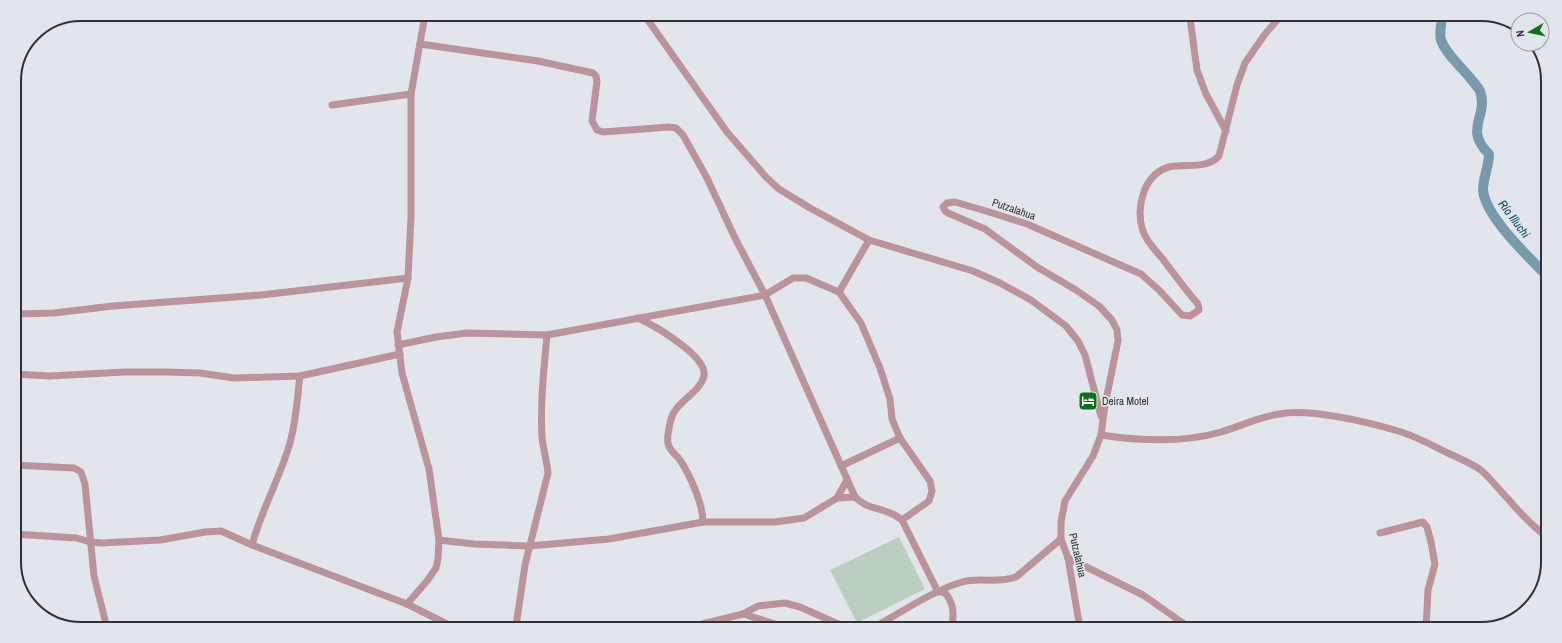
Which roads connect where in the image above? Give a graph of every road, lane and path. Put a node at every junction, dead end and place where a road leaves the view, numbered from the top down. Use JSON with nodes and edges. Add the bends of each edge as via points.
{"nodes":[{"id":1,"x":424,"y":21,"type":"edge"},
{"id":2,"x":649,"y":21,"type":"edge"},
{"id":3,"x":1190,"y":21,"type":"edge"},
{"id":4,"x":1276,"y":21,"type":"edge"},
{"id":5,"x":420,"y":44,"type":"junction"},
{"id":6,"x":410,"y":94,"type":"junction"},
{"id":7,"x":332,"y":105,"type":"dead end"},
{"id":8,"x":1226,"y":131,"type":"junction"},
{"id":9,"x":870,"y":240,"type":"junction"},
{"id":10,"x":408,"y":278,"type":"junction"},
{"id":11,"x":839,"y":292,"type":"junction"},
{"id":12,"x":765,"y":295,"type":"junction"},
{"id":13,"x":21,"y":314,"type":"edge"},
{"id":14,"x":638,"y":318,"type":"junction"},
{"id":15,"x":547,"y":335,"type":"junction"},
{"id":16,"x":398,"y":344,"type":"junction"},
{"id":17,"x":400,"y":354,"type":"junction"},
{"id":18,"x":21,"y":374,"type":"edge"},
{"id":19,"x":300,"y":376,"type":"junction"},
{"id":20,"x":1102,"y":422,"type":"junction"},
{"id":21,"x":1101,"y":435,"type":"junction"},
{"id":22,"x":900,"y":438,"type":"junction"},
{"id":23,"x":21,"y":465,"type":"edge"},
{"id":24,"x":841,"y":466,"type":"junction"},
{"id":25,"x":847,"y":480,"type":"junction"},
{"id":26,"x":855,"y":497,"type":"junction"},
{"id":27,"x":837,"y":498,"type":"junction"},
{"id":28,"x":902,"y":520,"type":"junction"},
{"id":29,"x":703,"y":522,"type":"junction"},
{"id":30,"x":1541,"y":532,"type":"edge"},
{"id":31,"x":1380,"y":533,"type":"dead end"},
{"id":32,"x":21,"y":534,"type":"edge"},
{"id":33,"x":439,"y":540,"type":"junction"},
{"id":34,"x":1062,"y":540,"type":"junction"},
{"id":35,"x":90,"y":542,"type":"junction"},
{"id":36,"x":252,"y":545,"type":"junction"},
{"id":37,"x":529,"y":546,"type":"junction"},
{"id":38,"x":1068,"y":558,"type":"junction"},
{"id":39,"x":938,"y":592,"type":"junction"},
{"id":40,"x":407,"y":604,"type":"junction"},
{"id":41,"x":743,"y":614,"type":"junction"},
{"id":42,"x":106,"y":622,"type":"edge"},
{"id":43,"x":443,"y":622,"type":"edge"},
{"id":44,"x":517,"y":622,"type":"edge"},
{"id":45,"x":710,"y":622,"type":"edge"},
{"id":46,"x":772,"y":622,"type":"edge"},
{"id":47,"x":834,"y":622,"type":"edge"},
{"id":48,"x":884,"y":622,"type":"edge"},
{"id":49,"x":953,"y":622,"type":"edge"},
{"id":50,"x":1079,"y":622,"type":"edge"},
{"id":51,"x":1181,"y":622,"type":"edge"},
{"id":52,"x":1426,"y":622,"type":"edge"}],
"edges":[{"from":1,"to":5,"type":"street"},
{"from":2,"to":9,"type":"street","via":[[727,132],[767,178],[779,189],[810,208]]},
{"from":3,"to":8,"type":"street","via":[[1197,70],[1206,94]]},
{"from":4,"to":8,"type":"street","name":"Putzalahua","via":[[1245,63]]},
{"from":5,"to":6,"type":"street"},
{"from":5,"to":12,"type":"street","via":[[538,61],[593,73],[597,81],[592,121],[597,130],[603,132],[676,128],[683,135],[707,178]]},
{"from":6,"to":7,"type":"street"},
{"from":6,"to":10,"type":"street","via":[[411,218]]},
{"from":8,"to":20,"type":"street","name":"Putzalahua","via":[[1216,159],[1204,164],[1161,170],[1146,186],[1141,201],[1140,221],[1143,232],[1198,304],[1198,312],[1190,316],[1182,315],[1141,274],[1027,224],[955,202],[949,202],[944,206],[948,213],[985,229],[1037,267],[1076,290],[1099,306],[1112,320],[1117,330],[1118,342]]},
{"from":9,"to":11,"type":"street"},
{"from":9,"to":20,"type":"street","via":[[974,271],[1030,300],[1066,326],[1085,355]]},
{"from":10,"to":13,"type":"street","via":[[261,295]]},
{"from":10,"to":16,"type":"street","via":[[397,332]]},
{"from":11,"to":12,"type":"street","via":[[806,278],[794,278]]},
{"from":11,"to":22,"type":"street","via":[[861,323],[890,399],[892,419]]},
{"from":12,"to":14,"type":"street"},
{"from":12,"to":24,"type":"street"},
{"from":14,"to":15,"type":"street"},
{"from":14,"to":29,"type":"street","via":[[680,343],[703,368],[702,382],[673,415],[667,442],[684,466],[701,506]]},
{"from":15,"to":16,"type":"street","via":[[467,333]]},
{"from":15,"to":37,"type":"street","via":[[542,438],[548,473]]},
{"from":16,"to":17,"type":"street"},
{"from":17,"to":19,"type":"street"},
{"from":17,"to":33,"type":"street","via":[[402,373],[429,469]]},
{"from":18,"to":19,"type":"street","via":[[50,376],[165,372],[200,373],[234,378]]},
{"from":19,"to":36,"type":"street","via":[[289,448],[260,518]]},
{"from":20,"to":21,"type":"street","name":"Putzalahua"},
{"from":21,"to":30,"type":"street","via":[[1149,440],[1191,438],[1293,412],[1316,413],[1370,424],[1420,440],[1481,470],[1528,522]]},
{"from":21,"to":34,"type":"street","name":"Putzalahua","via":[[1093,456],[1065,501]]},
{"from":22,"to":24,"type":"street"},
{"from":22,"to":28,"type":"street","via":[[930,481],[932,491],[929,501]]},
{"from":23,"to":35,"type":"street","via":[[74,468],[82,472]]},
{"from":24,"to":25,"type":"street"},
{"from":25,"to":26,"type":"street"},
{"from":25,"to":27,"type":"street"},
{"from":26,"to":27,"type":"street"},
{"from":26,"to":28,"type":"street","via":[[870,508],[890,513]]},
{"from":27,"to":29,"type":"street","via":[[804,518],[775,522]]},
{"from":28,"to":39,"type":"street"},
{"from":29,"to":37,"type":"street","via":[[609,539]]},
{"from":31,"to":52,"type":"street","via":[[1423,522],[1427,527],[1435,564],[1428,590]]},
{"from":32,"to":35,"type":"street","via":[[77,538]]},
{"from":33,"to":37,"type":"street"},
{"from":33,"to":40,"type":"street","via":[[436,568]]},
{"from":34,"to":38,"type":"street","name":"Putzalahua"},
{"from":34,"to":39,"type":"street","via":[[1016,577],[1008,580],[972,580]]},
{"from":35,"to":36,"type":"street","via":[[160,540],[222,531]]},
{"from":35,"to":42,"type":"street","via":[[94,576]]},
{"from":36,"to":40,"type":"street"},
{"from":37,"to":44,"type":"street"},
{"from":38,"to":50,"type":"street","name":"Putzalahua"},
{"from":38,"to":51,"type":"street","via":[[1143,595]]},
{"from":39,"to":48,"type":"street"},
{"from":39,"to":49,"type":"street","via":[[944,592],[951,602],[954,612]]},
{"from":40,"to":43,"type":"street"},
{"from":41,"to":45,"type":"street"},
{"from":41,"to":46,"type":"street"},
{"from":41,"to":47,"type":"street","via":[[758,606],[785,604],[800,607]]}]}
